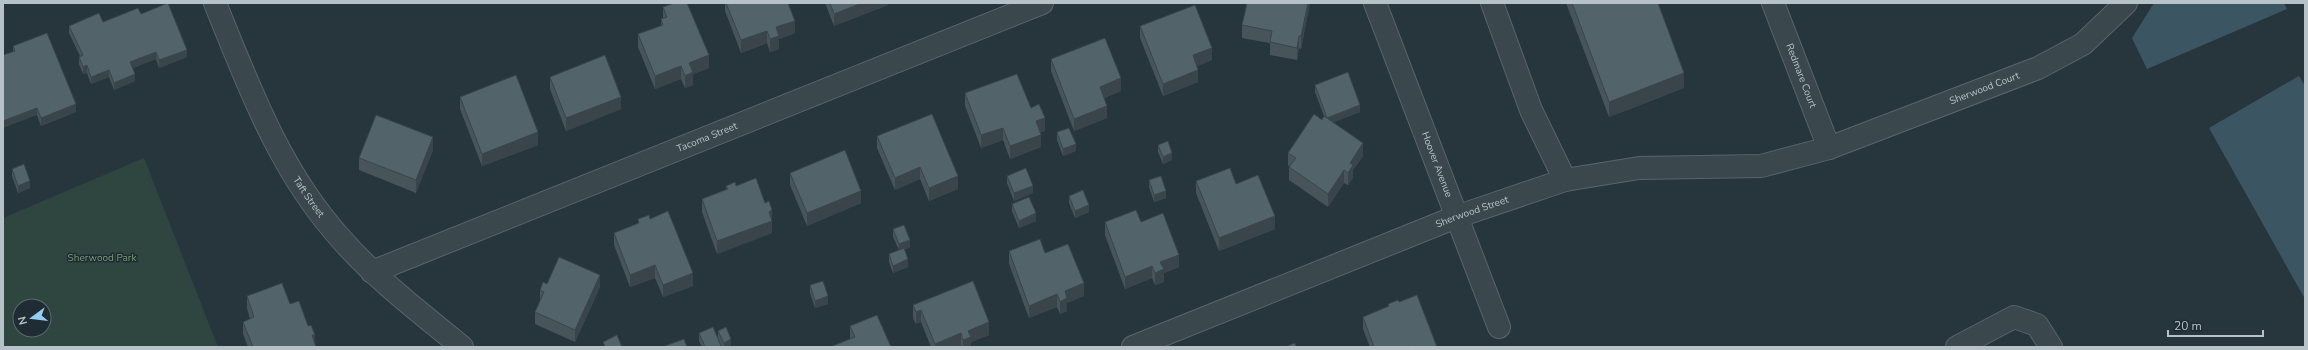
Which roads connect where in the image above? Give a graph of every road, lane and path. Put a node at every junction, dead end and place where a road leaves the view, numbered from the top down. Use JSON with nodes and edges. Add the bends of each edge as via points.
{"nodes":[{"id":1,"x":215,"y":3,"type":"edge"},
{"id":2,"x":1042,"y":3,"type":"edge"},
{"id":3,"x":1375,"y":3,"type":"edge"},
{"id":4,"x":1492,"y":3,"type":"edge"},
{"id":5,"x":1773,"y":3,"type":"edge"},
{"id":6,"x":2126,"y":3,"type":"edge"},
{"id":7,"x":1829,"y":148,"type":"junction"},
{"id":8,"x":1565,"y":180,"type":"junction"},
{"id":9,"x":1456,"y":217,"type":"junction"},
{"id":10,"x":372,"y":272,"type":"junction"},
{"id":11,"x":1499,"y":327,"type":"dead end"},
{"id":12,"x":462,"y":347,"type":"edge"},
{"id":13,"x":1133,"y":347,"type":"edge"},
{"id":14,"x":1956,"y":347,"type":"edge"},
{"id":15,"x":2051,"y":347,"type":"edge"}],
"edges":[{"from":1,"to":10,"type":"street","name":"Taft Street","via":[[261,116],[289,169],[314,206]]},
{"from":2,"to":10,"type":"street","name":"Tacoma Street"},
{"from":3,"to":9,"type":"street","name":"Hoover Avenue"},
{"from":4,"to":8,"type":"street","via":[[1531,110]]},
{"from":5,"to":7,"type":"street","name":"Redmare Court"},
{"from":6,"to":7,"type":"street","name":"Sherwood Court","via":[[2083,44],[2038,68]]},
{"from":7,"to":8,"type":"street","name":"Sherwood Street","via":[[1761,166],[1640,168]]},
{"from":8,"to":9,"type":"street","name":"Sherwood Street"},
{"from":9,"to":11,"type":"street","name":"Hoover Avenue"},
{"from":9,"to":13,"type":"street","name":"Sherwood Street"},
{"from":10,"to":12,"type":"street","name":"Taft Street"},
{"from":14,"to":15,"type":"street","via":[[2014,317],[2037,324]]}]}
